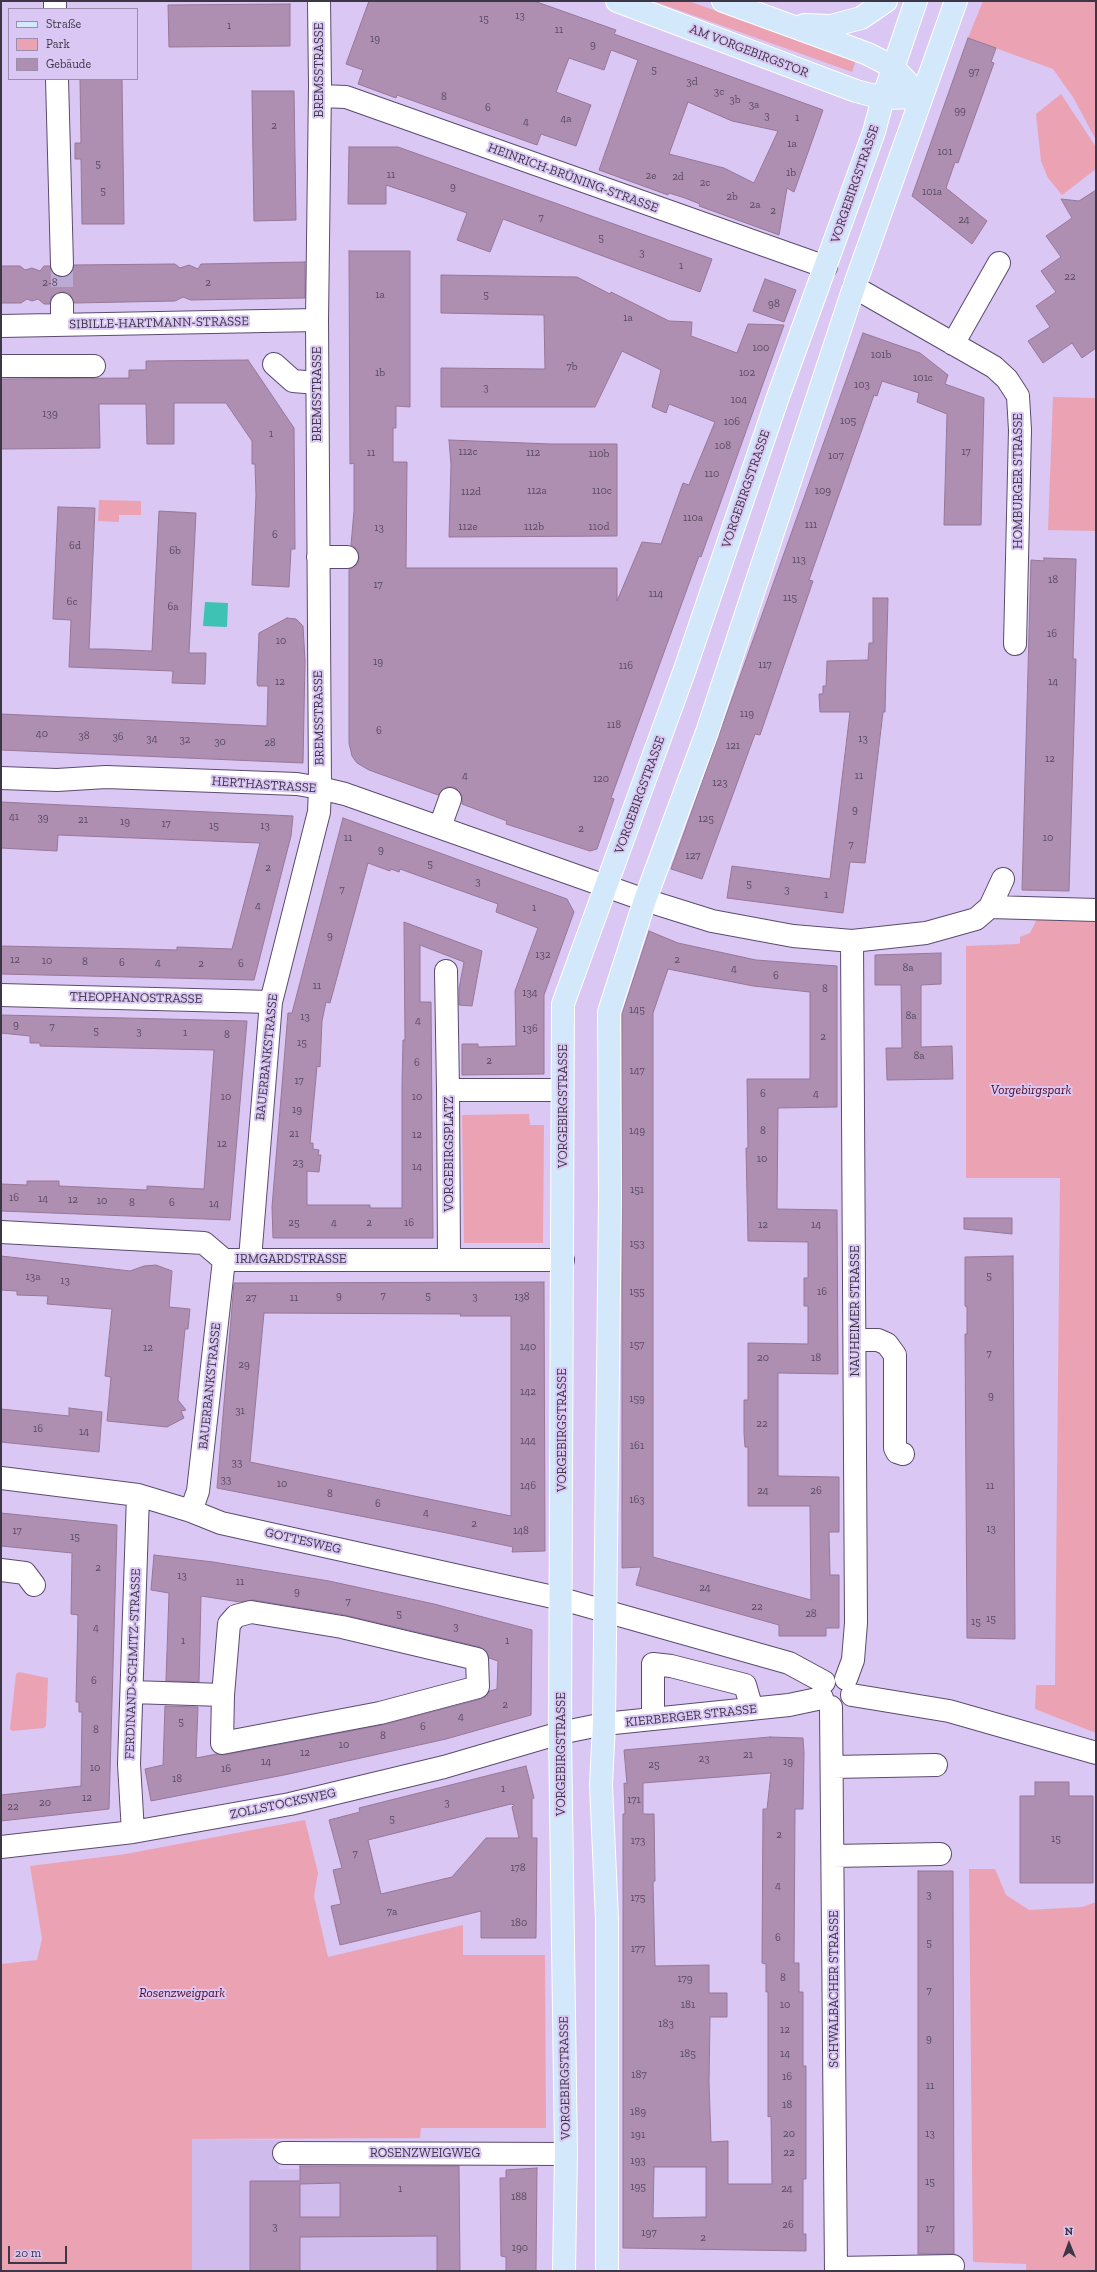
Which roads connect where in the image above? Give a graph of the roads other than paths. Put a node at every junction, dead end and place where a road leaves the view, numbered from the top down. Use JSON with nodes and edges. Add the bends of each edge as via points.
{"nodes":[{"id":1,"x":319,"y":1,"type":"edge"},
{"id":2,"x":617,"y":1,"type":"edge"},
{"id":3,"x":723,"y":1,"type":"edge"},
{"id":4,"x":886,"y":1,"type":"edge"},
{"id":5,"x":916,"y":1,"type":"edge"},
{"id":6,"x":956,"y":1,"type":"edge"},
{"id":7,"x":780,"y":24,"type":"junction"},
{"id":8,"x":893,"y":67,"type":"junction"},
{"id":9,"x":57,"y":80,"type":"edge"},
{"id":10,"x":320,"y":96,"type":"junction"},
{"id":11,"x":921,"y":97,"type":"junction"},
{"id":12,"x":882,"y":98,"type":"junction"},
{"id":13,"x":999,"y":263,"type":"dead end"},
{"id":14,"x":62,"y":265,"type":"tunnel mouth"},
{"id":15,"x":826,"y":268,"type":"junction"},
{"id":16,"x":854,"y":287,"type":"junction"},
{"id":17,"x":62,"y":304,"type":"tunnel mouth"},
{"id":18,"x":317,"y":320,"type":"junction"},
{"id":19,"x":62,"y":325,"type":"junction"},
{"id":20,"x":1,"y":326,"type":"edge"},
{"id":21,"x":953,"y":344,"type":"junction"},
{"id":22,"x":274,"y":364,"type":"dead end"},
{"id":23,"x":1,"y":366,"type":"edge"},
{"id":24,"x":94,"y":366,"type":"dead end"},
{"id":25,"x":317,"y":383,"type":"junction"},
{"id":26,"x":318,"y":557,"type":"junction"},
{"id":27,"x":347,"y":557,"type":"dead end"},
{"id":28,"x":1015,"y":644,"type":"dead end"},
{"id":29,"x":1,"y":778,"type":"edge"},
{"id":30,"x":320,"y":788,"type":"junction"},
{"id":31,"x":450,"y":800,"type":"dead end"},
{"id":32,"x":440,"y":827,"type":"junction"},
{"id":33,"x":1003,"y":879,"type":"dead end"},
{"id":34,"x":607,"y":885,"type":"junction"},
{"id":35,"x":645,"y":900,"type":"junction"},
{"id":36,"x":990,"y":907,"type":"junction"},
{"id":37,"x":1096,"y":910,"type":"edge"},
{"id":38,"x":852,"y":941,"type":"junction"},
{"id":39,"x":446,"y":971,"type":"dead end"},
{"id":40,"x":1,"y":995,"type":"edge"},
{"id":41,"x":271,"y":1002,"type":"junction"},
{"id":42,"x":448,"y":1090,"type":"junction"},
{"id":43,"x":561,"y":1090,"type":"junction"},
{"id":44,"x":1,"y":1232,"type":"edge"},
{"id":45,"x":250,"y":1259,"type":"junction"},
{"id":46,"x":449,"y":1259,"type":"junction"},
{"id":47,"x":224,"y":1260,"type":"junction"},
{"id":48,"x":563,"y":1260,"type":"junction"},
{"id":49,"x":855,"y":1340,"type":"junction"},
{"id":50,"x":903,"y":1454,"type":"dead end"},
{"id":51,"x":1,"y":1478,"type":"edge"},
{"id":52,"x":138,"y":1495,"type":"junction"},
{"id":53,"x":191,"y":1511,"type":"junction"},
{"id":54,"x":1,"y":1570,"type":"edge"},
{"id":55,"x":34,"y":1585,"type":"dead end"},
{"id":56,"x":562,"y":1599,"type":"junction"},
{"id":57,"x":605,"y":1610,"type":"junction"},
{"id":58,"x":849,"y":1687,"type":"junction"},
{"id":59,"x":132,"y":1692,"type":"junction"},
{"id":60,"x":223,"y":1695,"type":"junction"},
{"id":61,"x":826,"y":1696,"type":"junction"},
{"id":62,"x":752,"y":1709,"type":"junction"},
{"id":63,"x":653,"y":1719,"type":"junction"},
{"id":64,"x":604,"y":1724,"type":"junction"},
{"id":65,"x":560,"y":1733,"type":"junction"},
{"id":66,"x":1096,"y":1753,"type":"edge"},
{"id":67,"x":936,"y":1765,"type":"dead end"},
{"id":68,"x":832,"y":1766,"type":"junction"},
{"id":69,"x":133,"y":1832,"type":"junction"},
{"id":70,"x":1,"y":1847,"type":"edge"},
{"id":71,"x":940,"y":1854,"type":"dead end"},
{"id":72,"x":833,"y":1856,"type":"junction"},
{"id":73,"x":284,"y":2153,"type":"dead end"},
{"id":74,"x":566,"y":2154,"type":"junction"},
{"id":75,"x":953,"y":2266,"type":"dead end"},
{"id":76,"x":836,"y":2269,"type":"edge"},
{"id":77,"x":564,"y":2271,"type":"edge"},
{"id":78,"x":607,"y":2271,"type":"edge"}],
"edges":[{"from":1,"to":10,"type":"street","name":"BREMSSTRASSE"},
{"from":2,"to":12,"type":"main road","name":"AM VORGEBIRGSTOR","via":[[856,91]]},
{"from":3,"to":7,"type":"main road"},
{"from":4,"to":7,"type":"main road","via":[[861,18],[831,26]]},
{"from":5,"to":8,"type":"main road","name":"VORGEBIRGSTRASSE"},
{"from":6,"to":11,"type":"main road"},
{"from":7,"to":8,"type":"main road","via":[[868,54]]},
{"from":8,"to":11,"type":"main road"},
{"from":8,"to":12,"type":"main road","name":"VORGEBIRGSTRASSE"},
{"from":9,"to":14,"type":"street"},
{"from":10,"to":15,"type":"street","name":"HEINRICH-BRÜNING-STRASSE","via":[[346,97]]},
{"from":10,"to":18,"type":"street","name":"BREMSSTRASSE"},
{"from":11,"to":12,"type":"main road","name":"AM VORGEBIRGSTOR"},
{"from":11,"to":16,"type":"main road"},
{"from":12,"to":15,"type":"main road","name":"VORGEBIRGSTRASSE","via":[[874,132]]},
{"from":13,"to":21,"type":"street"},
{"from":15,"to":34,"type":"main road","name":"VORGEBIRGSTRASSE","via":[[779,394],[684,672]]},
{"from":16,"to":21,"type":"street","name":"HOMBURGER STRASSE"},
{"from":16,"to":35,"type":"main road","via":[[707,732]]},
{"from":17,"to":19,"type":"street"},
{"from":18,"to":19,"type":"street","name":"SIBILLE-HARTMANN-STRASSE"},
{"from":18,"to":25,"type":"street","name":"BREMSSTRASSE"},
{"from":19,"to":20,"type":"street","name":"SIBILLE-HARTMANN-STRASSE"},
{"from":21,"to":28,"type":"street","name":"HOMBURGER STRASSE","via":[[994,367],[1007,379],[1018,396],[1020,430]]},
{"from":22,"to":25,"type":"street","via":[[293,380]]},
{"from":23,"to":24,"type":"street"},
{"from":25,"to":26,"type":"street","name":"BREMSSTRASSE"},
{"from":26,"to":27,"type":"street"},
{"from":26,"to":30,"type":"street","name":"BREMSSTRASSE"},
{"from":29,"to":30,"type":"street","name":"HERTHASTRASSE","via":[[113,778],[297,784]]},
{"from":30,"to":32,"type":"street","name":"HERTHASTRASSE"},
{"from":30,"to":41,"type":"street","name":"BAUERBANKSTRASSE","via":[[319,812]]},
{"from":31,"to":32,"type":"street"},
{"from":32,"to":34,"type":"street","name":"HERTHASTRASSE"},
{"from":33,"to":36,"type":"street"},
{"from":34,"to":35,"type":"street"},
{"from":34,"to":43,"type":"main road","name":"VORGEBIRGSTRASSE","via":[[563,1004]]},
{"from":35,"to":38,"type":"street","via":[[712,921],[793,936]]},
{"from":35,"to":57,"type":"main road","via":[[609,1012],[610,1198]]},
{"from":36,"to":37,"type":"street"},
{"from":36,"to":38,"type":"street","via":[[976,919],[926,933]]},
{"from":38,"to":49,"type":"street","name":"NAUHEIMER STRASSE"},
{"from":39,"to":42,"type":"street"},
{"from":40,"to":41,"type":"street","name":"THEOPHANOSTRASSE"},
{"from":41,"to":45,"type":"street","name":"BAUERBANKSTRASSE"},
{"from":42,"to":43,"type":"street","name":"VORGEBIRGSPLATZ"},
{"from":42,"to":46,"type":"street","name":"VORGEBIRGSPLATZ"},
{"from":43,"to":48,"type":"main road","name":"VORGEBIRGSTRASSE"},
{"from":44,"to":47,"type":"street","name":"IRMGARDSTRASSE","via":[[204,1243]]},
{"from":45,"to":46,"type":"street","name":"IRMGARDSTRASSE"},
{"from":45,"to":47,"type":"street","name":"IRMGARDSTRASSE"},
{"from":46,"to":48,"type":"street","name":"IRMGARDSTRASSE"},
{"from":47,"to":53,"type":"street","name":"BAUERBANKSTRASSE","via":[[198,1491]]},
{"from":48,"to":56,"type":"main road","name":"VORGEBIRGSTRASSE"},
{"from":49,"to":50,"type":"street","via":[[878,1340],[887,1344],[895,1355],[896,1448],[897,1452]]},
{"from":49,"to":58,"type":"street","name":"NAUHEIMER STRASSE","via":[[856,1623]]},
{"from":51,"to":52,"type":"street","name":"GOTTESWEG"},
{"from":52,"to":53,"type":"street","name":"GOTTESWEG"},
{"from":52,"to":59,"type":"street","name":"FERDINAND-SCHMITZ-STRASSE"},
{"from":53,"to":56,"type":"street","name":"GOTTESWEG","via":[[221,1523]]},
{"from":54,"to":55,"type":"street","via":[[25,1573]]},
{"from":56,"to":57,"type":"street","name":"GOTTESWEG"},
{"from":56,"to":65,"type":"main road","name":"VORGEBIRGSTRASSE"},
{"from":57,"to":61,"type":"street","via":[[789,1662]]},
{"from":57,"to":64,"type":"main road"},
{"from":58,"to":61,"type":"street","name":"KIERBERGER STRASSE","via":[[834,1676]]},
{"from":58,"to":61,"type":"street","name":"KIERBERGER STRASSE","via":[[845,1706]]},
{"from":58,"to":66,"type":"street","name":"KIERBERGER STRASSE","via":[[957,1713]]},
{"from":59,"to":60,"type":"street"},
{"from":59,"to":69,"type":"street","name":"FERDINAND-SCHMITZ-STRASSE","via":[[129,1764]]},
{"from":60,"to":60,"type":"street","via":[[229,1624],[236,1616],[251,1612],[342,1627],[477,1659],[478,1687],[380,1712],[222,1743]]},
{"from":61,"to":62,"type":"street","name":"KIERBERGER STRASSE","via":[[789,1705]]},
{"from":61,"to":68,"type":"street","name":"SCHWALBACHER STRASSE"},
{"from":62,"to":63,"type":"street","name":"KIERBERGER STRASSE"},
{"from":62,"to":63,"type":"street","via":[[745,1685],[671,1666],[653,1664]]},
{"from":63,"to":64,"type":"street","name":"KIERBERGER STRASSE"},
{"from":64,"to":65,"type":"street","name":"KIERBERGER STRASSE"},
{"from":64,"to":78,"type":"main road","via":[[601,1785],[606,1919]]},
{"from":65,"to":69,"type":"street","name":"ZOLLSTOCKSWEG","via":[[444,1767],[290,1804]]},
{"from":65,"to":74,"type":"main road","name":"VORGEBIRGSTRASSE"},
{"from":67,"to":68,"type":"street"},
{"from":68,"to":72,"type":"street","name":"SCHWALBACHER STRASSE"},
{"from":69,"to":70,"type":"street","name":"ZOLLSTOCKSWEG"},
{"from":71,"to":72,"type":"street"},
{"from":72,"to":76,"type":"street","name":"SCHWALBACHER STRASSE"},
{"from":73,"to":74,"type":"street","name":"ROSENZWEIGWEG"},
{"from":74,"to":77,"type":"main road","name":"VORGEBIRGSTRASSE"},
{"from":75,"to":76,"type":"street"}]}
